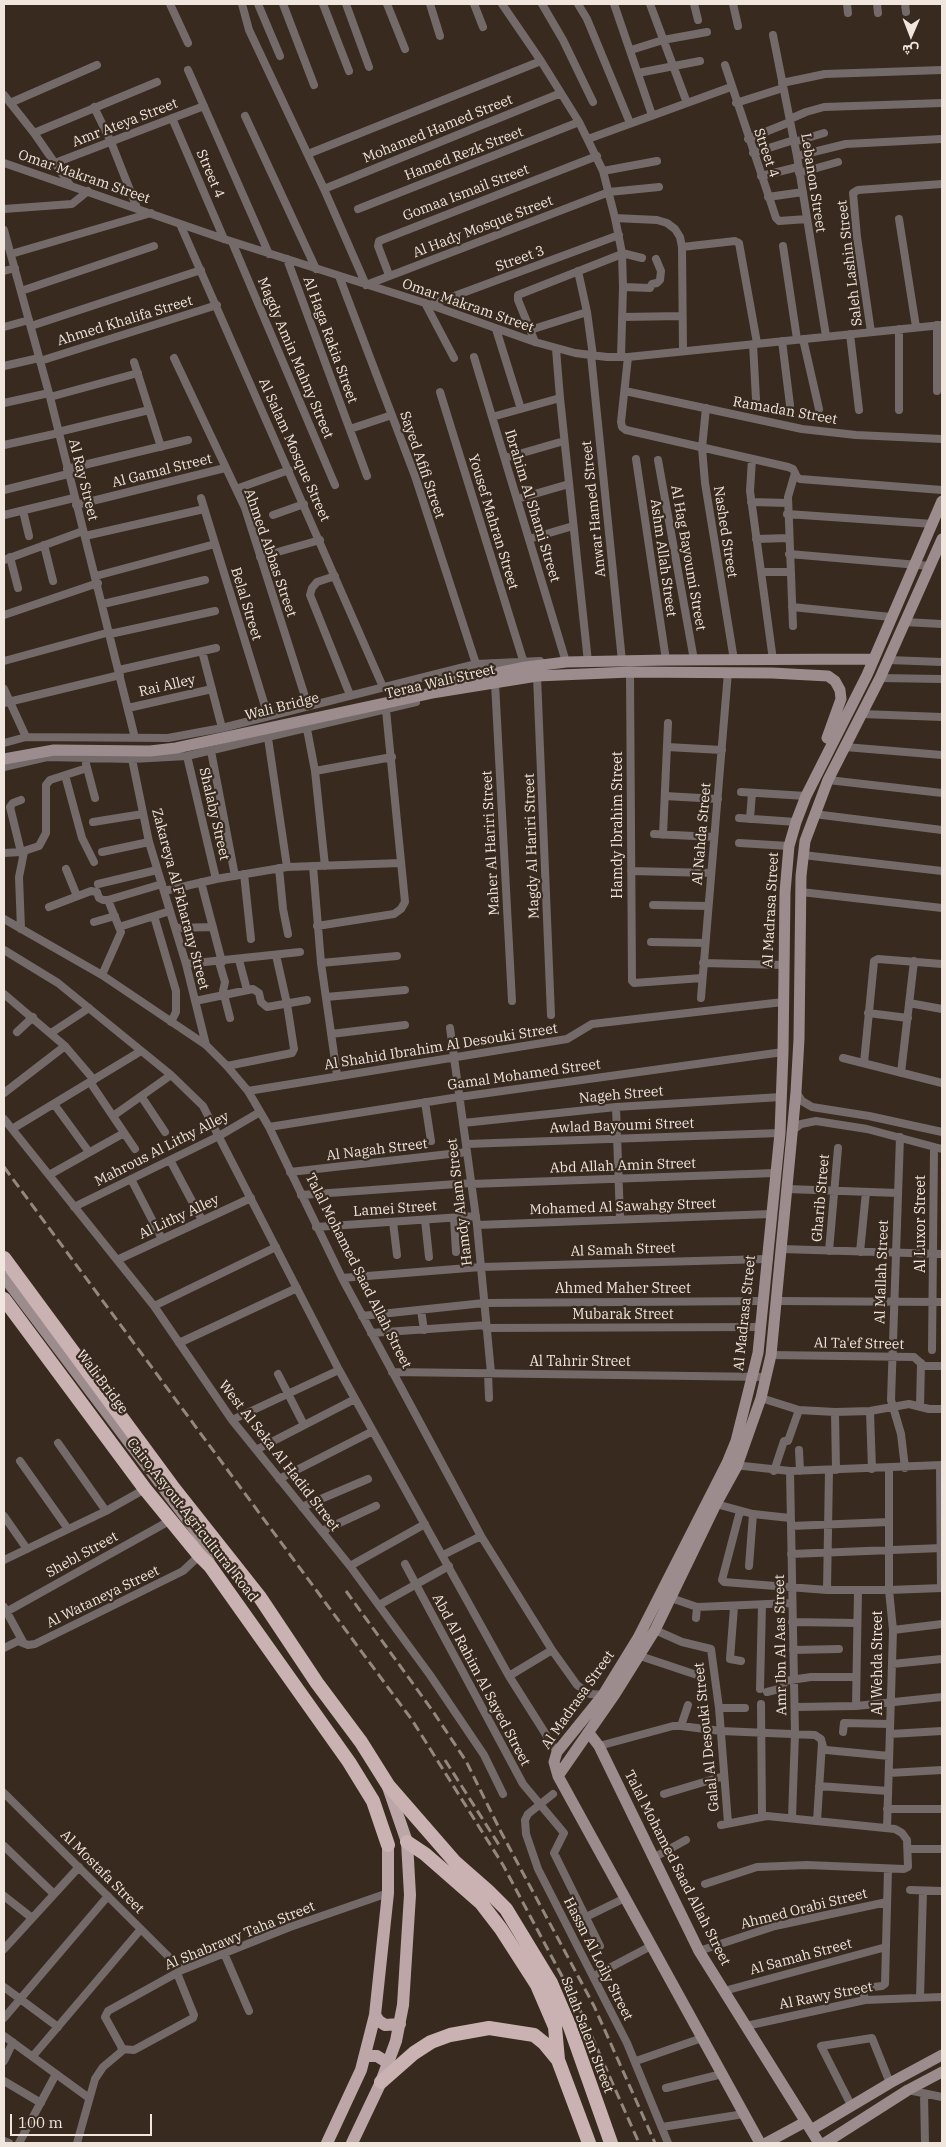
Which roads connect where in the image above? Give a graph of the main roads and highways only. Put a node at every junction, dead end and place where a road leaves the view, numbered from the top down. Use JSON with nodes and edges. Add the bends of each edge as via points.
{"nodes":[{"id":1,"x":942,"y":501,"type":"edge"},
{"id":2,"x":942,"y":539,"type":"edge"},
{"id":3,"x":874,"y":659,"type":"junction"},
{"id":4,"x":566,"y":662,"type":"joint"},
{"id":5,"x":474,"y":686,"type":"joint"},
{"id":6,"x":4,"y":758,"type":"edge"},
{"id":7,"x":823,"y":760,"type":"junction"},
{"id":8,"x":786,"y":875,"type":"junction"},
{"id":9,"x":801,"y":876,"type":"junction"},
{"id":10,"x":4,"y":1258,"type":"edge"},
{"id":11,"x":4,"y":1267,"type":"edge"},
{"id":12,"x":4,"y":1277,"type":"edge"},
{"id":13,"x":4,"y":1298,"type":"edge"},
{"id":14,"x":58,"y":1332,"type":"junction"},
{"id":15,"x":732,"y":1465,"type":"junction"},
{"id":16,"x":203,"y":1552,"type":"junction"},
{"id":17,"x":589,"y":1733,"type":"junction"},
{"id":18,"x":558,"y":1776,"type":"junction"},
{"id":19,"x":388,"y":1785,"type":"junction"},
{"id":20,"x":407,"y":1842,"type":"junction"},
{"id":21,"x":388,"y":1845,"type":"joint"},
{"id":22,"x":375,"y":2015,"type":"junction"},
{"id":23,"x":400,"y":2024,"type":"junction"},
{"id":24,"x":942,"y":2055,"type":"edge"},
{"id":25,"x":365,"y":2056,"type":"junction"},
{"id":26,"x":558,"y":2060,"type":"junction"},
{"id":27,"x":388,"y":2063,"type":"junction"},
{"id":28,"x":582,"y":2064,"type":"junction"},
{"id":29,"x":942,"y":2072,"type":"edge"},
{"id":30,"x":563,"y":2073,"type":"junction"},
{"id":31,"x":381,"y":2082,"type":"junction"},
{"id":32,"x":808,"y":2126,"type":"junction"},
{"id":33,"x":327,"y":2143,"type":"edge"},
{"id":34,"x":352,"y":2143,"type":"edge"},
{"id":35,"x":589,"y":2143,"type":"edge"},
{"id":36,"x":611,"y":2143,"type":"edge"},
{"id":37,"x":760,"y":2143,"type":"edge"},
{"id":38,"x":766,"y":2143,"type":"edge"},
{"id":39,"x":819,"y":2143,"type":"edge"},
{"id":40,"x":825,"y":2143,"type":"edge"}],
"edges":[{"from":1,"to":3,"type":"main road","name":"Al Madrasa Street"},
{"from":2,"to":9,"type":"main road","name":"Al Madrasa Street","via":[[880,678],[828,780],[805,841]]},
{"from":3,"to":4,"type":"main road","name":"Teraa Wali Street"},
{"from":3,"to":7,"type":"main road","name":"Al Madrasa Street"},
{"from":4,"to":6,"type":"main road","name":"Wali Bridge","via":[[457,680],[176,747],[150,750],[54,748]]},
{"from":5,"to":6,"type":"main road","name":"Wali Bridge","via":[[176,748],[150,751],[54,750]]},
{"from":5,"to":7,"type":"main road","name":"Teraa Wali Street","via":[[537,676],[630,672],[820,674],[835,681],[841,699]]},
{"from":7,"to":8,"type":"main road","name":"Al Madrasa Street","via":[[796,822]]},
{"from":8,"to":9,"type":"main road"},
{"from":8,"to":15,"type":"main road","name":"Al Madrasa Street","via":[[780,1133],[754,1375]]},
{"from":9,"to":15,"type":"main road","name":"Al Madrasa Street","via":[[796,1092],[771,1355],[761,1398]]},
{"from":10,"to":14,"type":"highway","name":"Cairo,Asyout Agricultural Road"},
{"from":11,"to":14,"type":"main road"},
{"from":12,"to":16,"type":"main road","name":"Wali Bridge","via":[[194,1529]]},
{"from":13,"to":16,"type":"highway","name":"Cairo,Asyout Agricultural Road","via":[[145,1489]]},
{"from":14,"to":19,"type":"highway","name":"Cairo,Asyout Agricultural Road","via":[[172,1486],[259,1596]]},
{"from":15,"to":17,"type":"main road","name":"Al Madrasa Street","via":[[655,1630]]},
{"from":15,"to":18,"type":"main road","name":"Al Madrasa Street","via":[[645,1626],[603,1695],[557,1752],[554,1762]]},
{"from":16,"to":21,"type":"highway","name":"Cairo,Asyout Agricultural Road","via":[[354,1769],[373,1801]]},
{"from":17,"to":18,"type":"main road","name":"Al Madrasa Street"},
{"from":17,"to":32,"type":"main road","name":"Talal Mohamed Saad Allah Street","via":[[599,1746],[699,1951]]},
{"from":18,"to":37,"type":"main road"},
{"from":19,"to":20,"type":"main road"},
{"from":19,"to":28,"type":"highway","name":"Salah Salem Street","via":[[455,1862],[506,1909],[551,1983]]},
{"from":20,"to":23,"type":"main road","via":[[410,1895]]},
{"from":20,"to":26,"type":"highway","name":"Salah Salem Street","via":[[481,1903],[501,1929],[537,1985],[548,2009],[556,2032]]},
{"from":21,"to":22,"type":"main road","via":[[388,1893]]},
{"from":22,"to":23,"type":"main road","via":[[385,2025]]},
{"from":22,"to":25,"type":"main road"},
{"from":23,"to":27,"type":"main road"},
{"from":24,"to":32,"type":"main road"},
{"from":25,"to":27,"type":"main road","via":[[377,2056]]},
{"from":25,"to":33,"type":"main road"},
{"from":26,"to":30,"type":"highway","name":"Salah Salem Street"},
{"from":26,"to":31,"type":"highway","via":[[534,2035],[489,2028],[450,2035],[432,2042]]},
{"from":27,"to":31,"type":"main road"},
{"from":28,"to":30,"type":"highway","via":[[571,2066]]},
{"from":28,"to":36,"type":"highway","name":"Salah Salem Street"},
{"from":29,"to":40,"type":"main road"},
{"from":30,"to":35,"type":"highway","name":"Salah Salem Street"},
{"from":31,"to":34,"type":"main road"},
{"from":32,"to":38,"type":"main road"},
{"from":32,"to":39,"type":"main road","name":"Talal Mohamed Saad Allah Street"}]}
